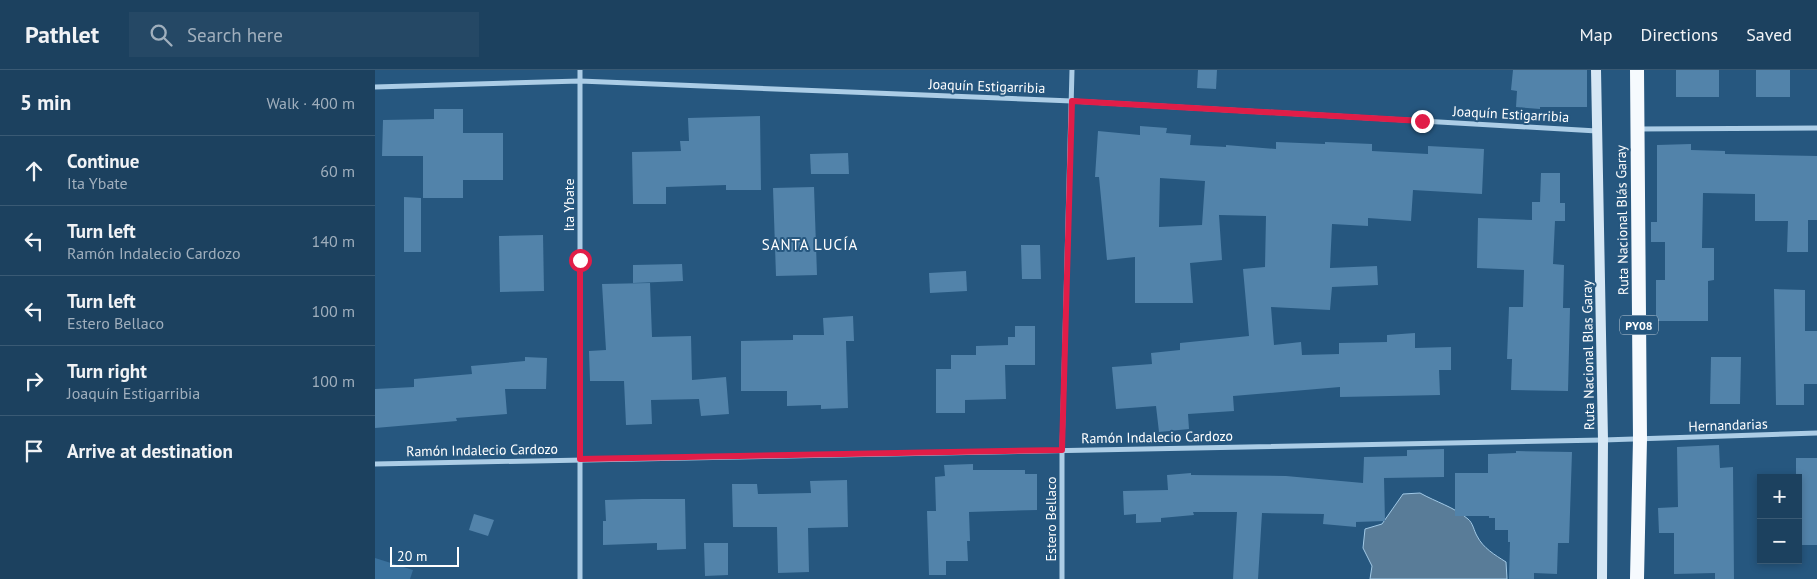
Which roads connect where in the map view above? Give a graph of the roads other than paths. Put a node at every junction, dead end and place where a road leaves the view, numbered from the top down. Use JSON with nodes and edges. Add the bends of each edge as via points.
{"nodes":[{"id":1,"x":580,"y":70,"type":"edge"},
{"id":2,"x":1072,"y":70,"type":"edge"},
{"id":3,"x":1596,"y":70,"type":"edge"},
{"id":4,"x":1637,"y":70,"type":"edge"},
{"id":5,"x":580,"y":81,"type":"junction"},
{"id":6,"x":375,"y":87,"type":"edge"},
{"id":7,"x":1072,"y":101,"type":"junction"},
{"id":8,"x":1817,"y":128,"type":"edge"},
{"id":9,"x":1637,"y":129,"type":"junction"},
{"id":10,"x":1597,"y":130,"type":"junction"},
{"id":11,"x":1817,"y":433,"type":"edge"},
{"id":12,"x":1640,"y":439,"type":"junction"},
{"id":13,"x":1603,"y":440,"type":"junction"},
{"id":14,"x":1062,"y":450,"type":"junction"},
{"id":15,"x":580,"y":459,"type":"junction"},
{"id":16,"x":375,"y":464,"type":"edge"},
{"id":17,"x":580,"y":579,"type":"edge"},
{"id":18,"x":1062,"y":579,"type":"edge"},
{"id":19,"x":1602,"y":579,"type":"edge"},
{"id":20,"x":1637,"y":579,"type":"edge"}],
"edges":[{"from":1,"to":5,"type":"street","name":"Ita Ybate"},
{"from":2,"to":7,"type":"street","name":"Estero Bellaco"},
{"from":3,"to":10,"type":"main road","name":"Ruta Nacional Blas Garay"},
{"from":4,"to":9,"type":"highway","name":"Ruta Nacional Blás Garay","number":"PY08"},
{"from":5,"to":6,"type":"street","name":"Joaquín Estigarribia"},
{"from":5,"to":7,"type":"street","name":"Joaquín Estigarribia"},
{"from":5,"to":15,"type":"street","name":"Ita Ybate"},
{"from":7,"to":10,"type":"street","name":"Joaquín Estigarribia"},
{"from":7,"to":14,"type":"street","name":"Estero Bellaco"},
{"from":8,"to":9,"type":"street"},
{"from":9,"to":12,"type":"highway","name":"Ruta Nacional Blás Garay","number":"PY08"},
{"from":10,"to":13,"type":"main road","name":"Ruta Nacional Blas Garay"},
{"from":11,"to":12,"type":"street","name":"Hernandarias"},
{"from":12,"to":13,"type":"street","name":"Ramón Indalecio Cardozo"},
{"from":12,"to":20,"type":"highway","name":"Ruta Nacional Blás Garay","number":"PY08"},
{"from":13,"to":14,"type":"street","name":"Ramón Indalecio Cardozo"},
{"from":13,"to":19,"type":"main road","name":"Ruta Nacional Blas Garay"},
{"from":14,"to":15,"type":"street","name":"Ramón Indalecio Cardozo"},
{"from":14,"to":18,"type":"street","name":"Estero Bellaco"},
{"from":15,"to":16,"type":"street","name":"Ramón Indalecio Cardozo"},
{"from":15,"to":17,"type":"street","name":"Ita Ybate"}]}
